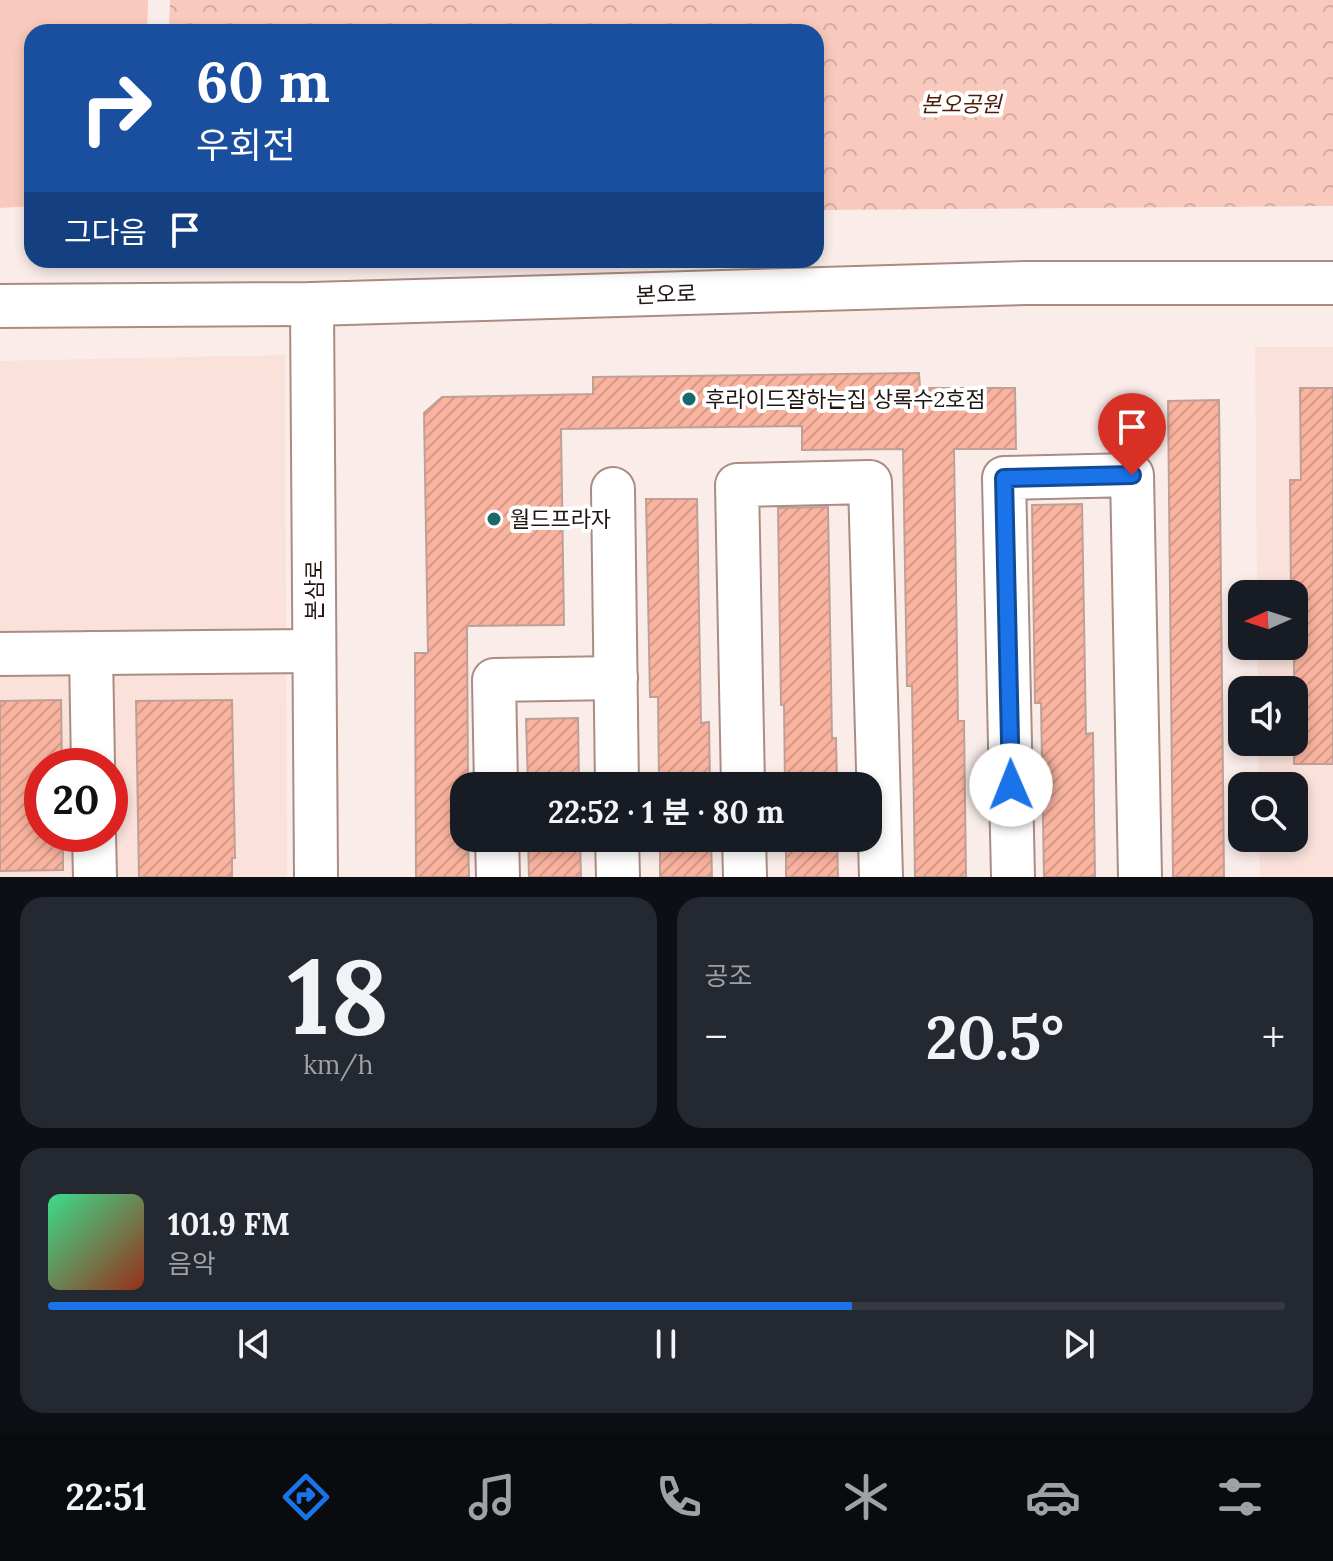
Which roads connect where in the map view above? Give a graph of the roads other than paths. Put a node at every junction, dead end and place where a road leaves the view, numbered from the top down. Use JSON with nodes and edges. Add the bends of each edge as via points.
{"nodes":[{"id":1,"x":1333,"y":283,"type":"edge"},
{"id":2,"x":312,"y":304,"type":"junction"},
{"id":3,"x":0,"y":306,"type":"edge"},
{"id":4,"x":613,"y":489,"type":"dead end"},
{"id":5,"x":314,"y":651,"type":"junction"},
{"id":6,"x":91,"y":653,"type":"junction"},
{"id":7,"x":0,"y":654,"type":"edge"},
{"id":8,"x":616,"y":678,"type":"junction"},
{"id":9,"x":93,"y":748,"type":"edge"},
{"id":10,"x":496,"y":772,"type":"edge"},
{"id":11,"x":617,"y":772,"type":"edge"},
{"id":12,"x":743,"y":772,"type":"edge"},
{"id":13,"x":878,"y":772,"type":"edge"},
{"id":14,"x":94,"y":852,"type":"edge"},
{"id":15,"x":497,"y":852,"type":"edge"},
{"id":16,"x":617,"y":852,"type":"edge"},
{"id":17,"x":744,"y":852,"type":"edge"},
{"id":18,"x":880,"y":852,"type":"edge"},
{"id":19,"x":95,"y":877,"type":"edge"},
{"id":20,"x":316,"y":877,"type":"edge"},
{"id":21,"x":498,"y":877,"type":"edge"},
{"id":22,"x":618,"y":877,"type":"edge"},
{"id":23,"x":745,"y":877,"type":"edge"},
{"id":24,"x":881,"y":877,"type":"edge"},
{"id":25,"x":1013,"y":877,"type":"edge"},
{"id":26,"x":1140,"y":877,"type":"edge"}],
"edges":[{"from":1,"to":2,"type":"street","name":"본오로","via":[[1026,283]]},
{"from":2,"to":3,"type":"street","name":"본오로"},
{"from":2,"to":5,"type":"street","name":"본삼로"},
{"from":4,"to":8,"type":"street"},
{"from":5,"to":6,"type":"street"},
{"from":5,"to":20,"type":"street","name":"본삼로"},
{"from":6,"to":7,"type":"street"},
{"from":6,"to":9,"type":"street"},
{"from":8,"to":10,"type":"street","via":[[494,680]]},
{"from":8,"to":11,"type":"street"},
{"from":12,"to":13,"type":"street","via":[[737,485],[870,482]]},
{"from":14,"to":19,"type":"street"},
{"from":15,"to":21,"type":"street"},
{"from":16,"to":22,"type":"street"},
{"from":17,"to":23,"type":"street"},
{"from":18,"to":24,"type":"street"},
{"from":25,"to":26,"type":"street","via":[[1004,478],[1132,475]]}]}
